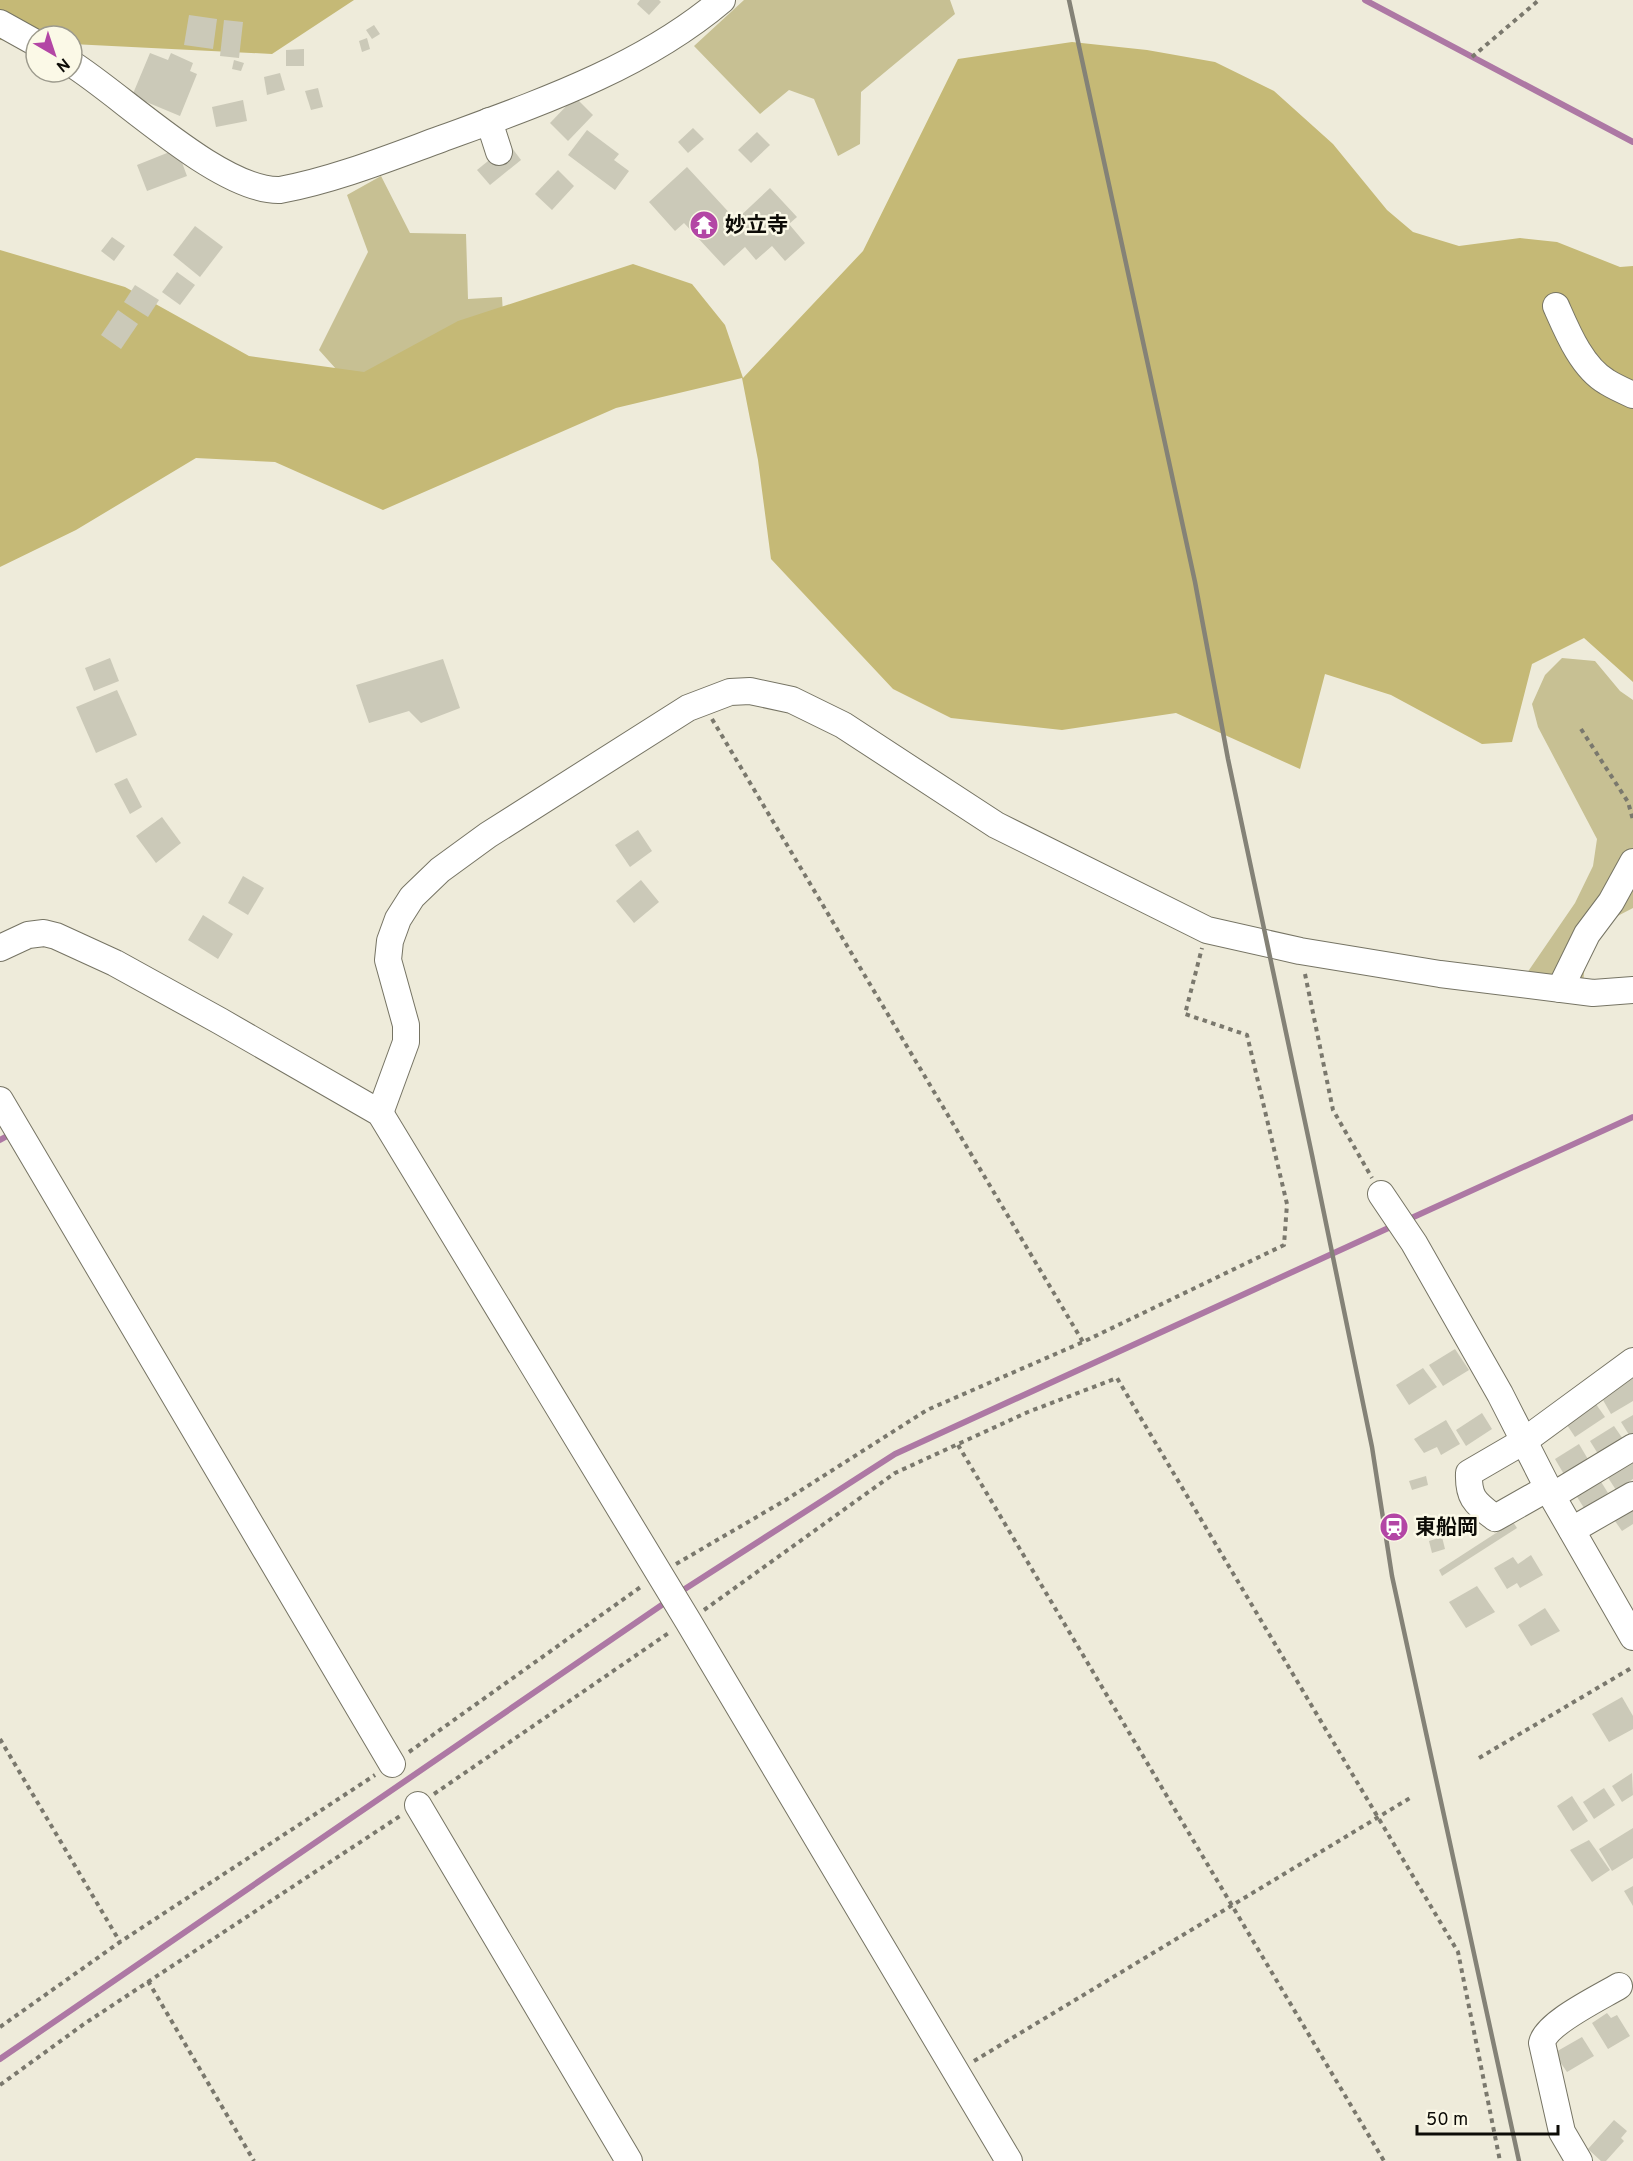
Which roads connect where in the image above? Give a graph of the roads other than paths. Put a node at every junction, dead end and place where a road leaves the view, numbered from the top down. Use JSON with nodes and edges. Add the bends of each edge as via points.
{"nodes":[{"id":1,"x":722,"y":0,"type":"edge"},
{"id":2,"x":0,"y":23,"type":"edge"},
{"id":3,"x":24,"y":36,"type":"edge"},
{"id":4,"x":84,"y":73,"type":"edge"},
{"id":5,"x":489,"y":121,"type":"junction"},
{"id":6,"x":499,"y":152,"type":"dead end"},
{"id":7,"x":1556,"y":306,"type":"dead end"},
{"id":8,"x":1633,"y":394,"type":"edge"},
{"id":9,"x":1633,"y":862,"type":"edge"},
{"id":10,"x":0,"y":948,"type":"edge"},
{"id":11,"x":1560,"y":989,"type":"junction"},
{"id":12,"x":1633,"y":990,"type":"edge"},
{"id":13,"x":0,"y":1100,"type":"edge"},
{"id":14,"x":380,"y":1113,"type":"junction"},
{"id":15,"x":1381,"y":1194,"type":"road end"},
{"id":16,"x":1633,"y":1361,"type":"edge"},
{"id":17,"x":1524,"y":1441,"type":"junction"},
{"id":18,"x":1633,"y":1448,"type":"edge"},
{"id":19,"x":1550,"y":1492,"type":"junction"},
{"id":20,"x":1633,"y":1495,"type":"edge"},
{"id":21,"x":1572,"y":1530,"type":"junction"},
{"id":22,"x":1633,"y":1637,"type":"edge"},
{"id":23,"x":392,"y":1764,"type":"dead end"},
{"id":24,"x":418,"y":1805,"type":"road end"},
{"id":25,"x":1619,"y":1986,"type":"dead end"},
{"id":26,"x":629,"y":2161,"type":"edge"},
{"id":27,"x":1009,"y":2161,"type":"edge"},
{"id":28,"x":1579,"y":2161,"type":"edge"}],
"edges":[{"from":1,"to":5,"type":"street","via":[[696,23],[638,59]]},
{"from":2,"to":3,"type":"street"},
{"from":4,"to":5,"type":"street","via":[[188,151],[265,190],[296,187]]},
{"from":5,"to":6,"type":"street"},
{"from":7,"to":8,"type":"street","via":[[1571,338],[1593,370],[1605,382]]},
{"from":9,"to":11,"type":"street","via":[[1587,934]]},
{"from":10,"to":14,"type":"street","via":[[28,935],[56,936],[115,963]]},
{"from":11,"to":12,"type":"street","via":[[1593,993]]},
{"from":11,"to":14,"type":"street","via":[[1300,951],[1207,930],[996,825],[843,725],[792,700],[730,692],[688,708],[488,835],[440,870],[412,897],[390,941],[388,960],[406,1025],[406,1042]]},
{"from":13,"to":23,"type":"street"},
{"from":14,"to":27,"type":"street"},
{"from":15,"to":17,"type":"street","via":[[1414,1243]]},
{"from":16,"to":17,"type":"street"},
{"from":17,"to":19,"type":"street"},
{"from":17,"to":19,"type":"street","via":[[1469,1473],[1468,1491],[1479,1506],[1496,1518]]},
{"from":18,"to":19,"type":"street"},
{"from":19,"to":21,"type":"street"},
{"from":20,"to":21,"type":"street"},
{"from":21,"to":22,"type":"street"},
{"from":24,"to":26,"type":"street"},
{"from":25,"to":28,"type":"street","via":[[1556,2025],[1544,2035],[1542,2043],[1562,2132]]}]}
